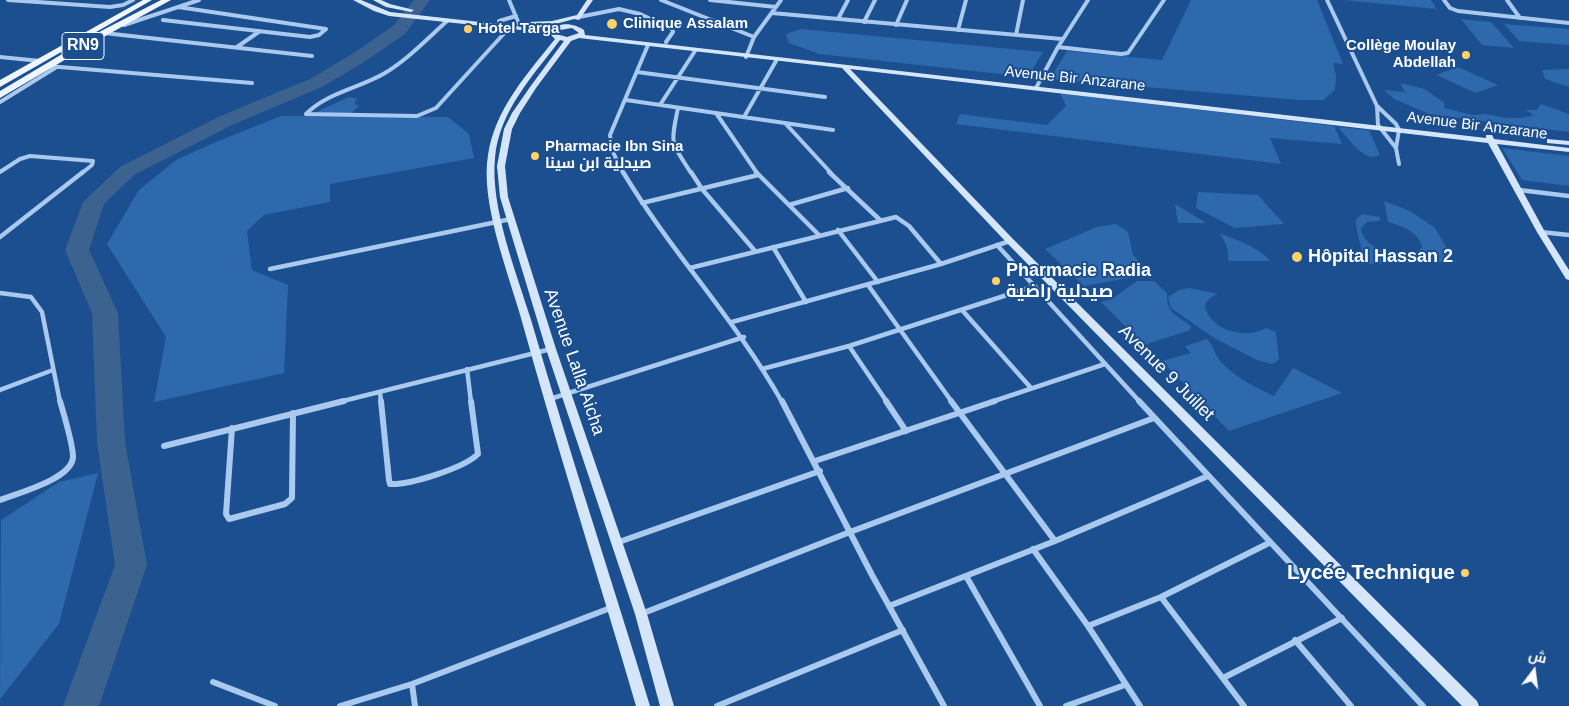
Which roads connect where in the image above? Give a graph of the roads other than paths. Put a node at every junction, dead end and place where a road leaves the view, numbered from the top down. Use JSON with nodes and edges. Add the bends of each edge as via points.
{"nodes":[{"id":1,"x":8,"y":0,"type":"edge"},
{"id":2,"x":133,"y":0,"type":"edge"},
{"id":3,"x":148,"y":0,"type":"edge"},
{"id":4,"x":167,"y":0,"type":"edge"},
{"id":5,"x":199,"y":0,"type":"edge"},
{"id":6,"x":356,"y":0,"type":"edge"},
{"id":7,"x":376,"y":0,"type":"edge"},
{"id":8,"x":509,"y":0,"type":"edge"},
{"id":9,"x":590,"y":0,"type":"edge"},
{"id":10,"x":661,"y":0,"type":"edge"},
{"id":11,"x":710,"y":0,"type":"edge"},
{"id":12,"x":717,"y":0,"type":"edge"},
{"id":13,"x":781,"y":0,"type":"edge"},
{"id":14,"x":848,"y":0,"type":"edge"},
{"id":15,"x":875,"y":0,"type":"edge"},
{"id":16,"x":907,"y":0,"type":"edge"},
{"id":17,"x":966,"y":0,"type":"edge"},
{"id":18,"x":1023,"y":0,"type":"edge"},
{"id":19,"x":1087,"y":0,"type":"edge"},
{"id":20,"x":1164,"y":0,"type":"edge"},
{"id":21,"x":1327,"y":0,"type":"edge"},
{"id":22,"x":1444,"y":0,"type":"edge"},
{"id":23,"x":1507,"y":0,"type":"edge"},
{"id":24,"x":178,"y":7,"type":"junction"},
{"id":25,"x":776,"y":7,"type":"junction"},
{"id":26,"x":400,"y":12,"type":"junction"},
{"id":27,"x":772,"y":13,"type":"junction"},
{"id":28,"x":516,"y":16,"type":"junction"},
{"id":29,"x":579,"y":17,"type":"junction"},
{"id":30,"x":1520,"y":18,"type":"junction"},
{"id":31,"x":838,"y":19,"type":"junction"},
{"id":32,"x":162,"y":20,"type":"dead end"},
{"id":33,"x":447,"y":21,"type":"junction"},
{"id":34,"x":499,"y":22,"type":"junction"},
{"id":35,"x":864,"y":22,"type":"junction"},
{"id":36,"x":522,"y":24,"type":"junction"},
{"id":37,"x":1569,"y":24,"type":"edge"},
{"id":38,"x":896,"y":25,"type":"junction"},
{"id":39,"x":116,"y":27,"type":"junction"},
{"id":40,"x":509,"y":28,"type":"junction"},
{"id":41,"x":958,"y":30,"type":"junction"},
{"id":42,"x":260,"y":31,"type":"junction"},
{"id":43,"x":104,"y":33,"type":"junction"},
{"id":44,"x":568,"y":33,"type":"junction"},
{"id":45,"x":1016,"y":35,"type":"junction"},
{"id":46,"x":754,"y":38,"type":"junction"},
{"id":47,"x":1062,"y":40,"type":"junction"},
{"id":48,"x":666,"y":42,"type":"junction"},
{"id":49,"x":648,"y":45,"type":"junction"},
{"id":50,"x":237,"y":47,"type":"junction"},
{"id":51,"x":1058,"y":47,"type":"junction"},
{"id":52,"x":695,"y":51,"type":"junction"},
{"id":53,"x":747,"y":54,"type":"junction"},
{"id":54,"x":312,"y":56,"type":"dead end"},
{"id":55,"x":0,"y":57,"type":"edge"},
{"id":56,"x":40,"y":61,"type":"junction"},
{"id":57,"x":776,"y":61,"type":"junction"},
{"id":58,"x":842,"y":65,"type":"junction"},
{"id":59,"x":51,"y":67,"type":"junction"},
{"id":60,"x":637,"y":72,"type":"junction"},
{"id":61,"x":679,"y":78,"type":"junction"},
{"id":62,"x":0,"y":84,"type":"edge"},
{"id":63,"x":252,"y":84,"type":"dead end"},
{"id":64,"x":1037,"y":86,"type":"junction"},
{"id":65,"x":761,"y":88,"type":"junction"},
{"id":66,"x":0,"y":95,"type":"edge"},
{"id":67,"x":825,"y":97,"type":"dead end"},
{"id":68,"x":626,"y":100,"type":"junction"},
{"id":69,"x":0,"y":102,"type":"edge"},
{"id":70,"x":660,"y":105,"type":"junction"},
{"id":71,"x":1377,"y":106,"type":"junction"},
{"id":72,"x":678,"y":108,"type":"junction"},
{"id":73,"x":716,"y":114,"type":"junction"},
{"id":74,"x":744,"y":117,"type":"junction"},
{"id":75,"x":784,"y":122,"type":"junction"},
{"id":76,"x":1377,"y":125,"type":"junction"},
{"id":77,"x":1397,"y":127,"type":"junction"},
{"id":78,"x":833,"y":130,"type":"dead end"},
{"id":79,"x":1490,"y":138,"type":"junction"},
{"id":80,"x":1569,"y":143,"type":"edge"},
{"id":81,"x":1396,"y":148,"type":"junction"},
{"id":82,"x":1569,"y":150,"type":"edge"},
{"id":83,"x":1399,"y":164,"type":"dead end"},
{"id":84,"x":0,"y":172,"type":"edge"},
{"id":85,"x":758,"y":175,"type":"junction"},
{"id":86,"x":848,"y":188,"type":"junction"},
{"id":87,"x":702,"y":189,"type":"junction"},
{"id":88,"x":1519,"y":190,"type":"junction"},
{"id":89,"x":1569,"y":196,"type":"edge"},
{"id":90,"x":642,"y":203,"type":"junction"},
{"id":91,"x":789,"y":205,"type":"junction"},
{"id":92,"x":510,"y":219,"type":"junction"},
{"id":93,"x":880,"y":220,"type":"junction"},
{"id":94,"x":499,"y":222,"type":"junction"},
{"id":95,"x":838,"y":230,"type":"junction"},
{"id":96,"x":1540,"y":232,"type":"junction"},
{"id":97,"x":819,"y":235,"type":"junction"},
{"id":98,"x":1569,"y":235,"type":"edge"},
{"id":99,"x":0,"y":237,"type":"edge"},
{"id":100,"x":1010,"y":241,"type":"junction"},
{"id":101,"x":997,"y":246,"type":"junction"},
{"id":102,"x":773,"y":247,"type":"junction"},
{"id":103,"x":755,"y":251,"type":"junction"},
{"id":104,"x":941,"y":264,"type":"junction"},
{"id":105,"x":690,"y":268,"type":"junction"},
{"id":106,"x":270,"y":269,"type":"dead end"},
{"id":107,"x":1569,"y":276,"type":"edge"},
{"id":108,"x":878,"y":282,"type":"junction"},
{"id":109,"x":868,"y":285,"type":"junction"},
{"id":110,"x":1035,"y":286,"type":"junction"},
{"id":111,"x":0,"y":293,"type":"edge"},
{"id":112,"x":806,"y":302,"type":"junction"},
{"id":113,"x":962,"y":310,"type":"junction"},
{"id":114,"x":732,"y":322,"type":"junction"},
{"id":115,"x":899,"y":329,"type":"junction"},
{"id":116,"x":744,"y":337,"type":"junction"},
{"id":117,"x":849,"y":346,"type":"junction"},
{"id":118,"x":551,"y":349,"type":"junction"},
{"id":119,"x":535,"y":353,"type":"junction"},
{"id":120,"x":1105,"y":364,"type":"junction"},
{"id":121,"x":467,"y":369,"type":"junction"},
{"id":122,"x":762,"y":369,"type":"junction"},
{"id":123,"x":53,"y":370,"type":"junction"},
{"id":124,"x":1031,"y":388,"type":"junction"},
{"id":125,"x":0,"y":390,"type":"edge"},
{"id":126,"x":380,"y":392,"type":"junction"},
{"id":127,"x":568,"y":394,"type":"junction"},
{"id":128,"x":550,"y":400,"type":"junction"},
{"id":129,"x":293,"y":413,"type":"junction"},
{"id":130,"x":960,"y":414,"type":"junction"},
{"id":131,"x":1154,"y":418,"type":"junction"},
{"id":132,"x":232,"y":428,"type":"junction"},
{"id":133,"x":906,"y":431,"type":"junction"},
{"id":134,"x":164,"y":446,"type":"dead end"},
{"id":135,"x":815,"y":461,"type":"junction"},
{"id":136,"x":820,"y":471,"type":"junction"},
{"id":137,"x":1004,"y":474,"type":"junction"},
{"id":138,"x":1208,"y":476,"type":"junction"},
{"id":139,"x":0,"y":500,"type":"edge"},
{"id":140,"x":850,"y":532,"type":"junction"},
{"id":141,"x":1055,"y":540,"type":"junction"},
{"id":142,"x":615,"y":543,"type":"junction"},
{"id":143,"x":1269,"y":543,"type":"junction"},
{"id":144,"x":1033,"y":549,"type":"junction"},
{"id":145,"x":966,"y":576,"type":"junction"},
{"id":146,"x":1161,"y":597,"type":"junction"},
{"id":147,"x":889,"y":606,"type":"junction"},
{"id":148,"x":613,"y":607,"type":"junction"},
{"id":149,"x":641,"y":614,"type":"junction"},
{"id":150,"x":1342,"y":618,"type":"junction"},
{"id":151,"x":1088,"y":626,"type":"junction"},
{"id":152,"x":903,"y":630,"type":"junction"},
{"id":153,"x":1295,"y":640,"type":"junction"},
{"id":154,"x":1223,"y":678,"type":"junction"},
{"id":155,"x":213,"y":682,"type":"dead end"},
{"id":156,"x":412,"y":684,"type":"junction"},
{"id":157,"x":1125,"y":685,"type":"junction"},
{"id":158,"x":275,"y":706,"type":"edge"},
{"id":159,"x":340,"y":706,"type":"edge"},
{"id":160,"x":415,"y":706,"type":"edge"},
{"id":161,"x":643,"y":706,"type":"edge"},
{"id":162,"x":666,"y":706,"type":"edge"},
{"id":163,"x":717,"y":706,"type":"edge"},
{"id":164,"x":944,"y":706,"type":"edge"},
{"id":165,"x":1040,"y":706,"type":"edge"},
{"id":166,"x":1066,"y":706,"type":"edge"},
{"id":167,"x":1140,"y":706,"type":"edge"},
{"id":168,"x":1244,"y":706,"type":"edge"},
{"id":169,"x":1350,"y":706,"type":"edge"},
{"id":170,"x":1423,"y":706,"type":"edge"},
{"id":171,"x":1472,"y":706,"type":"edge"}],
"edges":[{"from":1,"to":2,"type":"street","via":[[110,7]]},
{"from":3,"to":56,"type":"main road","number":"RN9"},
{"from":4,"to":39,"type":"main road","number":"RN9"},
{"from":5,"to":24,"type":"street"},
{"from":6,"to":26,"type":"street","name":"Avenue Bir Anzarane","via":[[376,10]]},
{"from":7,"to":26,"type":"street","name":"Avenue Bir Anzarane"},
{"from":8,"to":28,"type":"street"},
{"from":9,"to":29,"type":"street"},
{"from":10,"to":46,"type":"street"},
{"from":11,"to":12,"type":"street"},
{"from":12,"to":25,"type":"street"},
{"from":13,"to":25,"type":"street"},
{"from":14,"to":31,"type":"street"},
{"from":15,"to":35,"type":"street"},
{"from":16,"to":38,"type":"street"},
{"from":17,"to":41,"type":"street"},
{"from":18,"to":45,"type":"street"},
{"from":19,"to":47,"type":"street"},
{"from":20,"to":51,"type":"street","via":[[1131,50],[1122,54]]},
{"from":21,"to":71,"type":"street"},
{"from":22,"to":30,"type":"street","via":[[1453,10]]},
{"from":23,"to":30,"type":"street"},
{"from":24,"to":39,"type":"street"},
{"from":24,"to":42,"type":"street","via":[[326,29],[313,37]]},
{"from":25,"to":27,"type":"street"},
{"from":26,"to":33,"type":"street","name":"Avenue Bir Anzarane"},
{"from":26,"to":34,"type":"street","name":"Avenue Bir Anzarane"},
{"from":27,"to":31,"type":"street"},
{"from":27,"to":46,"type":"street"},
{"from":28,"to":34,"type":"street"},
{"from":28,"to":36,"type":"street"},
{"from":29,"to":36,"type":"street","via":[[552,23]]},
{"from":29,"to":44,"type":"street"},
{"from":29,"to":44,"type":"street","via":[[568,26]]},
{"from":29,"to":48,"type":"street","via":[[617,9],[636,12],[672,29]]},
{"from":30,"to":37,"type":"street"},
{"from":31,"to":35,"type":"street"},
{"from":32,"to":42,"type":"street"},
{"from":33,"to":40,"type":"street","name":"Avenue Bir Anzarane"},
{"from":33,"to":40,"type":"street","via":[[384,73],[316,105],[306,114],[424,114],[436,108]]},
{"from":34,"to":36,"type":"street","name":"Avenue Bir Anzarane"},
{"from":35,"to":38,"type":"street"},
{"from":36,"to":44,"type":"street","name":"Avenue Bir Anzarane"},
{"from":38,"to":41,"type":"street"},
{"from":39,"to":43,"type":"main road","number":"RN9"},
{"from":40,"to":44,"type":"street","name":"Avenue Bir Anzarane"},
{"from":41,"to":45,"type":"street"},
{"from":42,"to":50,"type":"street"},
{"from":43,"to":50,"type":"street"},
{"from":43,"to":59,"type":"main road","number":"RN9"},
{"from":44,"to":48,"type":"street","name":"Avenue Bir Anzarane"},
{"from":44,"to":49,"type":"street","name":"Avenue Bir Anzarane"},
{"from":44,"to":92,"type":"street","name":"Avenue Lalla Aicha","via":[[508,129],[501,170]]},
{"from":44,"to":94,"type":"street","name":"Avenue Lalla Aicha","via":[[512,100],[496,132],[491,183]]},
{"from":45,"to":47,"type":"street"},
{"from":46,"to":53,"type":"street"},
{"from":47,"to":51,"type":"street"},
{"from":48,"to":53,"type":"street","name":"Avenue Bir Anzarane"},
{"from":49,"to":52,"type":"street","name":"Avenue Bir Anzarane"},
{"from":49,"to":60,"type":"street"},
{"from":50,"to":54,"type":"street"},
{"from":51,"to":64,"type":"street"},
{"from":52,"to":53,"type":"street","name":"Avenue Bir Anzarane"},
{"from":52,"to":61,"type":"street"},
{"from":53,"to":57,"type":"street","name":"Avenue Bir Anzarane"},
{"from":53,"to":58,"type":"street","name":"Avenue Bir Anzarane"},
{"from":55,"to":56,"type":"street"},
{"from":56,"to":62,"type":"main road","number":"RN9"},
{"from":57,"to":58,"type":"street","name":"Avenue Bir Anzarane"},
{"from":57,"to":65,"type":"street"},
{"from":58,"to":64,"type":"street","name":"Avenue Bir Anzarane"},
{"from":58,"to":100,"type":"street","name":"Avenue 9 Juillet"},
{"from":59,"to":63,"type":"street"},
{"from":59,"to":66,"type":"main road","number":"RN9"},
{"from":59,"to":69,"type":"street"},
{"from":60,"to":61,"type":"street"},
{"from":60,"to":68,"type":"street"},
{"from":61,"to":65,"type":"street"},
{"from":61,"to":70,"type":"street"},
{"from":64,"to":76,"type":"street","name":"Avenue Bir Anzarane"},
{"from":65,"to":67,"type":"street"},
{"from":65,"to":74,"type":"street"},
{"from":68,"to":70,"type":"street"},
{"from":68,"to":90,"type":"street","via":[[610,142],[618,164]]},
{"from":70,"to":72,"type":"street"},
{"from":71,"to":76,"type":"street"},
{"from":71,"to":77,"type":"street"},
{"from":72,"to":73,"type":"street"},
{"from":72,"to":87,"type":"street","via":[[673,145]]},
{"from":73,"to":74,"type":"street"},
{"from":73,"to":85,"type":"street"},
{"from":74,"to":75,"type":"street"},
{"from":75,"to":78,"type":"street"},
{"from":75,"to":86,"type":"street","via":[[816,159]]},
{"from":76,"to":77,"type":"street","name":"Avenue Bir Anzarane"},
{"from":76,"to":81,"type":"street"},
{"from":77,"to":79,"type":"street","name":"Avenue Bir Anzarane"},
{"from":77,"to":81,"type":"street"},
{"from":79,"to":80,"type":"street","name":"Avenue Bir Anzarane"},
{"from":79,"to":82,"type":"street","name":"Avenue Bir Anzarane"},
{"from":79,"to":88,"type":"street"},
{"from":81,"to":83,"type":"street"},
{"from":84,"to":99,"type":"street","via":[[30,156],[93,161]]},
{"from":85,"to":87,"type":"street"},
{"from":85,"to":91,"type":"street"},
{"from":86,"to":91,"type":"street"},
{"from":86,"to":93,"type":"street"},
{"from":87,"to":90,"type":"street"},
{"from":87,"to":103,"type":"street"},
{"from":88,"to":89,"type":"street"},
{"from":88,"to":96,"type":"street"},
{"from":90,"to":105,"type":"street"},
{"from":91,"to":97,"type":"street"},
{"from":92,"to":94,"type":"street"},
{"from":92,"to":118,"type":"street","name":"Avenue Lalla Aicha"},
{"from":93,"to":95,"type":"street"},
{"from":93,"to":104,"type":"street","via":[[902,219]]},
{"from":94,"to":106,"type":"street"},
{"from":94,"to":119,"type":"street","name":"Avenue Lalla Aicha"},
{"from":95,"to":97,"type":"street"},
{"from":95,"to":108,"type":"street"},
{"from":96,"to":98,"type":"street"},
{"from":96,"to":107,"type":"street"},
{"from":97,"to":102,"type":"street"},
{"from":100,"to":101,"type":"street"},
{"from":100,"to":171,"type":"street","name":"Avenue 9 Juillet"},
{"from":101,"to":104,"type":"street"},
{"from":101,"to":110,"type":"street"},
{"from":102,"to":103,"type":"street"},
{"from":102,"to":112,"type":"street"},
{"from":103,"to":105,"type":"street"},
{"from":104,"to":108,"type":"street"},
{"from":105,"to":114,"type":"street"},
{"from":108,"to":109,"type":"street"},
{"from":109,"to":112,"type":"street"},
{"from":109,"to":115,"type":"street"},
{"from":110,"to":113,"type":"street"},
{"from":110,"to":120,"type":"street"},
{"from":111,"to":123,"type":"street","via":[[35,300],[42,312]]},
{"from":112,"to":114,"type":"street"},
{"from":113,"to":115,"type":"street"},
{"from":113,"to":124,"type":"street"},
{"from":114,"to":116,"type":"street"},
{"from":115,"to":117,"type":"street"},
{"from":115,"to":130,"type":"street"},
{"from":116,"to":122,"type":"street"},
{"from":116,"to":127,"type":"street"},
{"from":117,"to":122,"type":"street"},
{"from":117,"to":133,"type":"street"},
{"from":118,"to":119,"type":"street"},
{"from":118,"to":127,"type":"street","name":"Avenue Lalla Aicha"},
{"from":119,"to":121,"type":"street"},
{"from":119,"to":128,"type":"street","name":"Avenue Lalla Aicha"},
{"from":120,"to":124,"type":"street"},
{"from":120,"to":131,"type":"street"},
{"from":121,"to":126,"type":"street"},
{"from":121,"to":126,"type":"street","via":[[478,454],[475,458],[410,483],[390,484]]},
{"from":122,"to":135,"type":"street"},
{"from":123,"to":125,"type":"street"},
{"from":123,"to":139,"type":"street","via":[[73,462],[62,475]]},
{"from":124,"to":130,"type":"street"},
{"from":126,"to":129,"type":"street"},
{"from":127,"to":128,"type":"street"},
{"from":127,"to":142,"type":"street","name":"Avenue Lalla Aicha"},
{"from":128,"to":148,"type":"street","name":"Avenue Lalla Aicha"},
{"from":129,"to":132,"type":"street"},
{"from":129,"to":132,"type":"street","via":[[292,498],[285,504],[229,519],[226,514]]},
{"from":130,"to":133,"type":"street"},
{"from":130,"to":137,"type":"street"},
{"from":131,"to":137,"type":"street"},
{"from":131,"to":138,"type":"street"},
{"from":132,"to":134,"type":"street"},
{"from":133,"to":135,"type":"street"},
{"from":135,"to":136,"type":"street"},
{"from":136,"to":140,"type":"street"},
{"from":136,"to":142,"type":"street"},
{"from":137,"to":140,"type":"street"},
{"from":137,"to":141,"type":"street"},
{"from":138,"to":141,"type":"street"},
{"from":138,"to":143,"type":"street"},
{"from":140,"to":147,"type":"street"},
{"from":140,"to":149,"type":"street"},
{"from":141,"to":144,"type":"street"},
{"from":142,"to":149,"type":"street","name":"Avenue Lalla Aicha"},
{"from":143,"to":146,"type":"street"},
{"from":143,"to":150,"type":"street"},
{"from":144,"to":145,"type":"street"},
{"from":144,"to":151,"type":"street"},
{"from":145,"to":147,"type":"street"},
{"from":145,"to":165,"type":"street"},
{"from":146,"to":151,"type":"street"},
{"from":146,"to":154,"type":"street"},
{"from":147,"to":152,"type":"street"},
{"from":148,"to":156,"type":"street"},
{"from":148,"to":161,"type":"street","name":"Avenue Lalla Aicha"},
{"from":149,"to":162,"type":"street","name":"Avenue Lalla Aicha"},
{"from":150,"to":153,"type":"street"},
{"from":150,"to":170,"type":"street"},
{"from":151,"to":157,"type":"street"},
{"from":152,"to":163,"type":"street"},
{"from":152,"to":164,"type":"street"},
{"from":153,"to":154,"type":"street"},
{"from":153,"to":169,"type":"street"},
{"from":154,"to":168,"type":"street"},
{"from":155,"to":158,"type":"street"},
{"from":156,"to":159,"type":"street"},
{"from":156,"to":160,"type":"street"},
{"from":157,"to":166,"type":"street"},
{"from":157,"to":167,"type":"street"}]}
